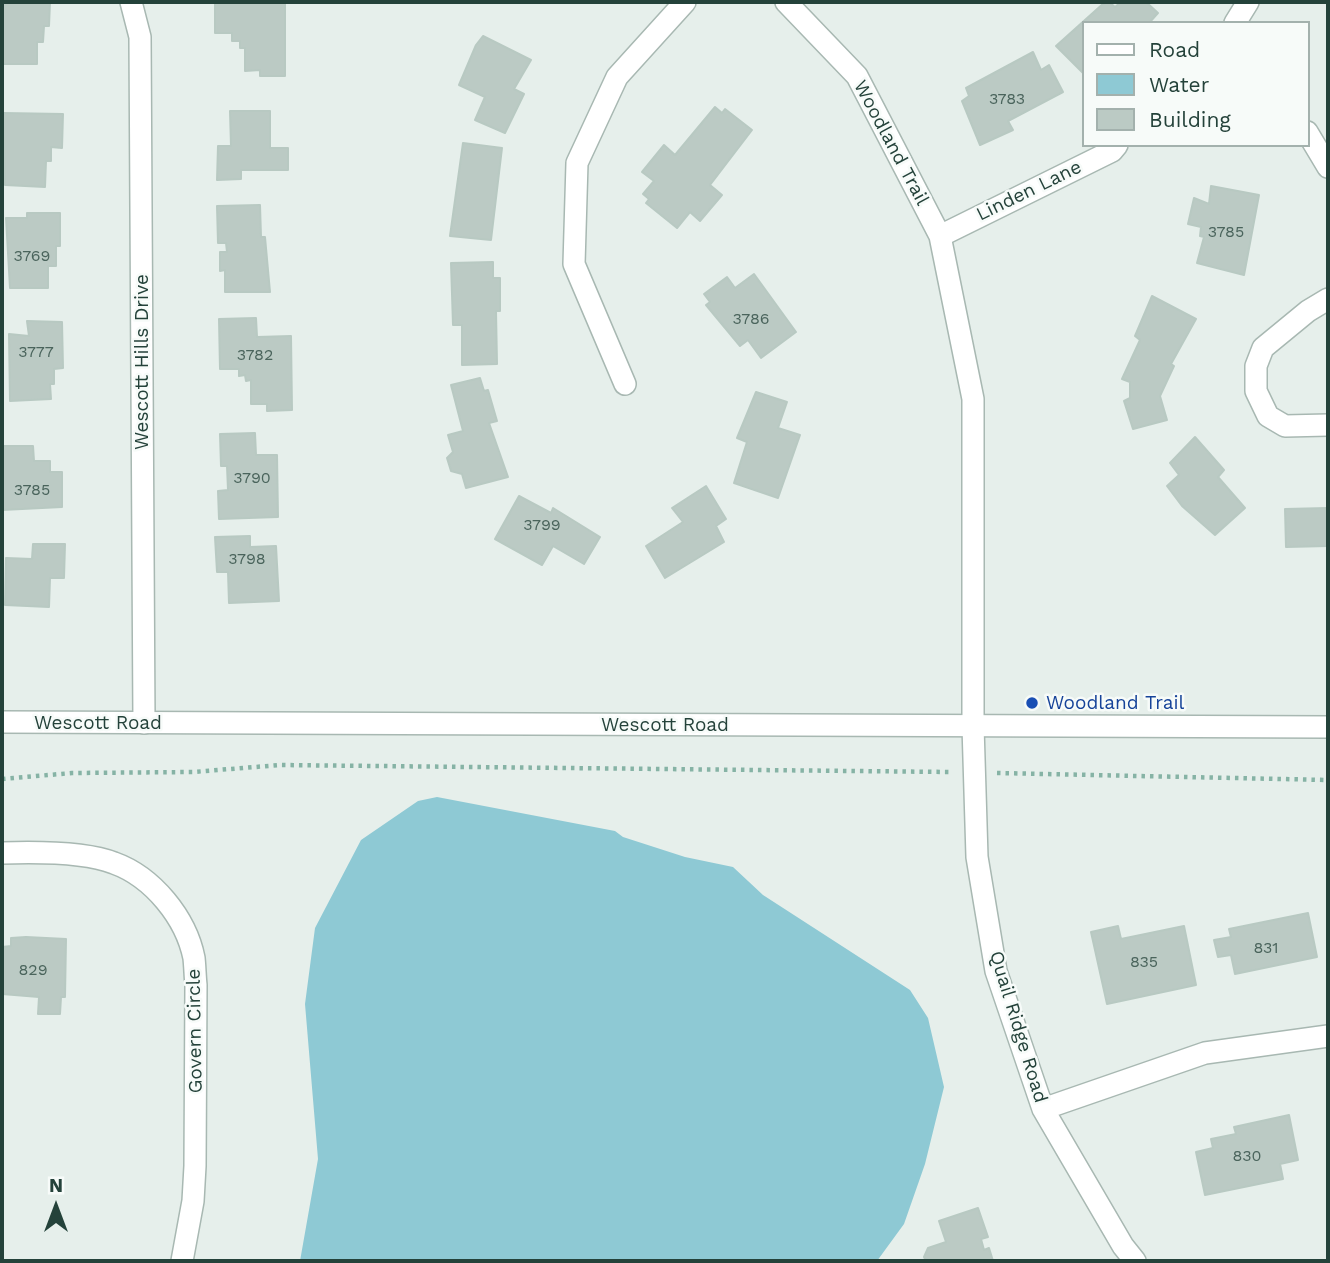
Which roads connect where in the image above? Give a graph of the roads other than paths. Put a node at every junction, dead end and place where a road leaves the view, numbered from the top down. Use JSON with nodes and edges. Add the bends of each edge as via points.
{"nodes":[{"id":1,"x":131,"y":2,"type":"edge"},
{"id":2,"x":685,"y":2,"type":"edge"},
{"id":3,"x":786,"y":2,"type":"edge"},
{"id":4,"x":1248,"y":2,"type":"edge"},
{"id":5,"x":1236,"y":21,"type":"edge"},
{"id":6,"x":1309,"y":135,"type":"edge"},
{"id":7,"x":1115,"y":147,"type":"edge"},
{"id":8,"x":1328,"y":167,"type":"edge"},
{"id":9,"x":940,"y":236,"type":"junction"},
{"id":10,"x":1328,"y":299,"type":"edge"},
{"id":11,"x":625,"y":384,"type":"dead end"},
{"id":12,"x":1328,"y":425,"type":"edge"},
{"id":13,"x":2,"y":722,"type":"edge"},
{"id":14,"x":145,"y":723,"type":"junction"},
{"id":15,"x":973,"y":726,"type":"junction"},
{"id":16,"x":1328,"y":727,"type":"edge"},
{"id":17,"x":2,"y":853,"type":"edge"},
{"id":18,"x":1328,"y":1036,"type":"edge"},
{"id":19,"x":1043,"y":1109,"type":"junction"},
{"id":20,"x":182,"y":1261,"type":"edge"},
{"id":21,"x":1135,"y":1261,"type":"edge"}],
"edges":[{"from":1,"to":14,"type":"street","name":"Wescott Hills Drive","via":[[140,37]]},
{"from":2,"to":11,"type":"street","via":[[617,77],[577,163],[574,264]]},
{"from":3,"to":9,"type":"street","name":"Woodland Trail","via":[[857,76]]},
{"from":4,"to":5,"type":"street"},
{"from":6,"to":8,"type":"street"},
{"from":7,"to":9,"type":"street","name":"Linden Lane"},
{"from":9,"to":15,"type":"street","name":"Woodland Trail","via":[[973,399]]},
{"from":10,"to":12,"type":"street","via":[[1263,348],[1256,366],[1256,391],[1268,416],[1285,426]]},
{"from":13,"to":14,"type":"street","name":"Wescott Road"},
{"from":14,"to":15,"type":"street","name":"Wescott Road"},
{"from":15,"to":16,"type":"street","name":"Wescott Road"},
{"from":15,"to":19,"type":"street","name":"Quail Ridge Road","via":[[977,857],[996,971]]},
{"from":17,"to":20,"type":"street","name":"Govern Circle","via":[[66,854],[115,863],[158,893],[186,934],[196,985],[195,1166]]},
{"from":18,"to":19,"type":"street","via":[[1205,1053]]},
{"from":19,"to":21,"type":"street","name":"Quail Ridge Road"}]}
